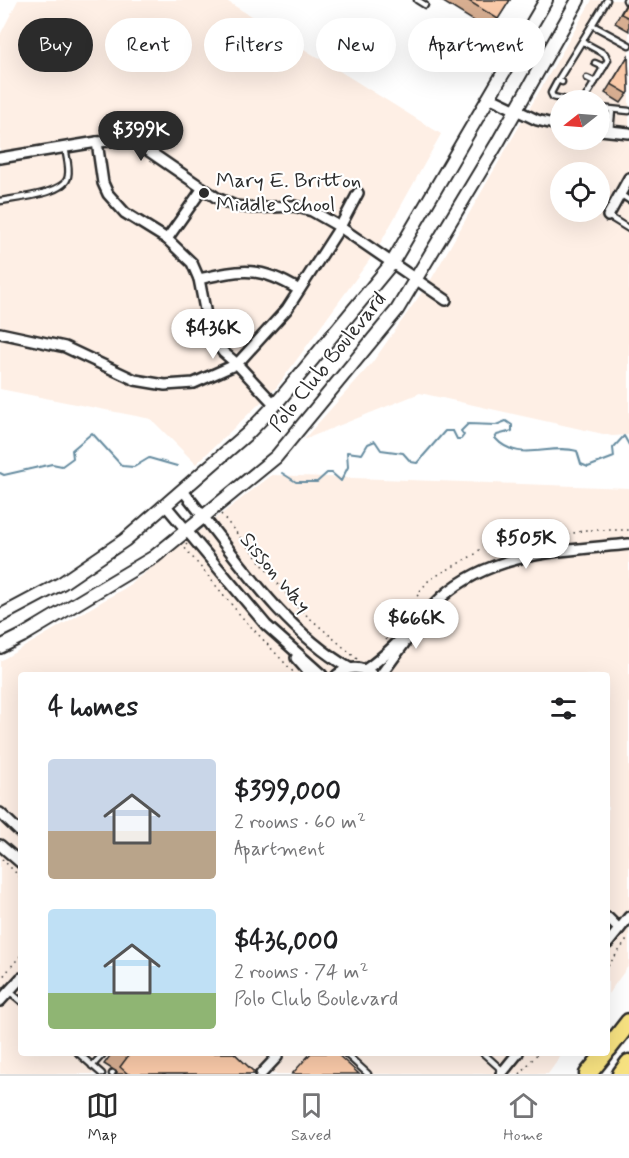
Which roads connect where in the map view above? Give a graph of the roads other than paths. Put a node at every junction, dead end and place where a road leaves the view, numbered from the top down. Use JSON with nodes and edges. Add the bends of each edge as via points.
{"nodes":[{"id":1,"x":417,"y":0,"type":"edge"},
{"id":2,"x":546,"y":0,"type":"edge"},
{"id":3,"x":578,"y":0,"type":"edge"},
{"id":4,"x":607,"y":0,"type":"edge"},
{"id":5,"x":626,"y":0,"type":"edge"},
{"id":6,"x":425,"y":5,"type":"dead end"},
{"id":7,"x":629,"y":5,"type":"edge"},
{"id":8,"x":592,"y":25,"type":"junction"},
{"id":9,"x":583,"y":42,"type":"junction"},
{"id":10,"x":629,"y":45,"type":"edge"},
{"id":11,"x":596,"y":63,"type":"dead end"},
{"id":12,"x":604,"y":67,"type":"junction"},
{"id":13,"x":587,"y":78,"type":"dead end"},
{"id":14,"x":595,"y":82,"type":"junction"},
{"id":15,"x":553,"y":90,"type":"edge"},
{"id":16,"x":590,"y":90,"type":"edge"},
{"id":17,"x":491,"y":98,"type":"junction"},
{"id":18,"x":612,"y":110,"type":"joint"},
{"id":19,"x":516,"y":111,"type":"junction"},
{"id":20,"x":629,"y":111,"type":"edge"},
{"id":21,"x":610,"y":116,"type":"edge"},
{"id":22,"x":550,"y":123,"type":"edge"},
{"id":23,"x":610,"y":131,"type":"edge"},
{"id":24,"x":629,"y":133,"type":"edge"},
{"id":25,"x":98,"y":142,"type":"junction"},
{"id":26,"x":65,"y":146,"type":"junction"},
{"id":27,"x":0,"y":158,"type":"edge"},
{"id":28,"x":629,"y":178,"type":"edge"},
{"id":29,"x":203,"y":188,"type":"junction"},
{"id":30,"x":358,"y":193,"type":"dead end"},
{"id":31,"x":625,"y":197,"type":"edge"},
{"id":32,"x":0,"y":201,"type":"edge"},
{"id":33,"x":610,"y":214,"type":"edge"},
{"id":34,"x":610,"y":217,"type":"edge"},
{"id":35,"x":340,"y":226,"type":"junction"},
{"id":36,"x":629,"y":229,"type":"edge"},
{"id":37,"x":167,"y":240,"type":"junction"},
{"id":38,"x":392,"y":263,"type":"junction"},
{"id":39,"x":200,"y":279,"type":"junction"},
{"id":40,"x":415,"y":279,"type":"junction"},
{"id":41,"x":299,"y":290,"type":"junction"},
{"id":42,"x":446,"y":300,"type":"dead end"},
{"id":43,"x":0,"y":333,"type":"edge"},
{"id":44,"x":237,"y":364,"type":"junction"},
{"id":45,"x":275,"y":405,"type":"junction"},
{"id":46,"x":183,"y":491,"type":"junction"},
{"id":47,"x":166,"y":506,"type":"junction"},
{"id":48,"x":206,"y":520,"type":"junction"},
{"id":49,"x":190,"y":534,"type":"junction"},
{"id":50,"x":629,"y":544,"type":"edge"},
{"id":51,"x":427,"y":613,"type":"junction"},
{"id":52,"x":0,"y":616,"type":"edge"},
{"id":53,"x":266,"y":625,"type":"junction"},
{"id":54,"x":0,"y":647,"type":"edge"},
{"id":55,"x":349,"y":668,"type":"junction"},
{"id":56,"x":367,"y":668,"type":"edge"},
{"id":57,"x":308,"y":672,"type":"edge"},
{"id":58,"x":319,"y":672,"type":"edge"},
{"id":59,"x":342,"y":672,"type":"edge"},
{"id":60,"x":383,"y":672,"type":"edge"},
{"id":61,"x":0,"y":813,"type":"edge"},
{"id":62,"x":18,"y":830,"type":"edge"},
{"id":63,"x":0,"y":845,"type":"edge"},
{"id":64,"x":18,"y":860,"type":"edge"},
{"id":65,"x":629,"y":917,"type":"edge"},
{"id":66,"x":610,"y":920,"type":"edge"},
{"id":67,"x":620,"y":929,"type":"junction"},
{"id":68,"x":610,"y":947,"type":"edge"},
{"id":69,"x":18,"y":981,"type":"edge"},
{"id":70,"x":9,"y":991,"type":"junction"},
{"id":71,"x":18,"y":998,"type":"edge"},
{"id":72,"x":0,"y":1001,"type":"edge"},
{"id":73,"x":629,"y":1022,"type":"edge"},
{"id":74,"x":610,"y":1046,"type":"edge"},
{"id":75,"x":81,"y":1056,"type":"edge"},
{"id":76,"x":101,"y":1056,"type":"edge"},
{"id":77,"x":274,"y":1056,"type":"edge"},
{"id":78,"x":348,"y":1056,"type":"edge"},
{"id":79,"x":487,"y":1056,"type":"edge"},
{"id":80,"x":515,"y":1056,"type":"edge"},
{"id":81,"x":602,"y":1056,"type":"edge"},
{"id":82,"x":629,"y":1063,"type":"edge"},
{"id":83,"x":92,"y":1066,"type":"junction"},
{"id":84,"x":502,"y":1072,"type":"edge"},
{"id":85,"x":102,"y":1074,"type":"edge"},
{"id":86,"x":261,"y":1074,"type":"edge"},
{"id":87,"x":368,"y":1074,"type":"edge"},
{"id":88,"x":588,"y":1074,"type":"edge"},
{"id":89,"x":621,"y":1074,"type":"edge"}],
"edges":[{"from":1,"to":6,"type":"lane"},
{"from":2,"to":17,"type":"street","name":"Polo Club Boulevard"},
{"from":3,"to":19,"type":"street","name":"Polo Club Boulevard"},
{"from":4,"to":8,"type":"lane"},
{"from":5,"to":7,"type":"lane"},
{"from":8,"to":9,"type":"lane"},
{"from":8,"to":10,"type":"lane"},
{"from":9,"to":12,"type":"lane","via":[[605,54],[608,60]]},
{"from":9,"to":15,"type":"lane"},
{"from":11,"to":12,"type":"lane"},
{"from":12,"to":14,"type":"lane"},
{"from":13,"to":14,"type":"lane"},
{"from":14,"to":16,"type":"lane"},
{"from":17,"to":19,"type":"street"},
{"from":17,"to":38,"type":"street","name":"Polo Club Boulevard"},
{"from":18,"to":20,"type":"lane"},
{"from":18,"to":21,"type":"lane"},
{"from":19,"to":22,"type":"street"},
{"from":19,"to":40,"type":"street","name":"Polo Club Boulevard"},
{"from":23,"to":24,"type":"street"},
{"from":25,"to":26,"type":"street"},
{"from":25,"to":29,"type":"street","via":[[126,140],[140,145]]},
{"from":25,"to":37,"type":"street","via":[[103,183],[114,204]]},
{"from":26,"to":27,"type":"street"},
{"from":26,"to":32,"type":"lane","via":[[68,176],[64,184],[55,190]]},
{"from":28,"to":31,"type":"street"},
{"from":29,"to":35,"type":"street","via":[[235,206],[294,206]]},
{"from":29,"to":37,"type":"street"},
{"from":30,"to":35,"type":"street"},
{"from":31,"to":33,"type":"street"},
{"from":34,"to":36,"type":"lane"},
{"from":35,"to":38,"type":"street"},
{"from":35,"to":41,"type":"street"},
{"from":37,"to":39,"type":"street","via":[[192,263]]},
{"from":38,"to":40,"type":"street"},
{"from":38,"to":45,"type":"street","name":"Polo Club Boulevard"},
{"from":39,"to":41,"type":"street","via":[[256,271]]},
{"from":39,"to":44,"type":"street","via":[[214,339]]},
{"from":40,"to":42,"type":"street"},
{"from":40,"to":48,"type":"street","name":"Polo Club Boulevard","via":[[397,310],[276,457]]},
{"from":41,"to":44,"type":"street","via":[[287,309]]},
{"from":43,"to":44,"type":"street","via":[[65,347],[135,380],[165,385],[194,383]]},
{"from":44,"to":45,"type":"street"},
{"from":45,"to":46,"type":"street","name":"Polo Club Boulevard"},
{"from":46,"to":47,"type":"street","name":"Polo Club Boulevard"},
{"from":46,"to":48,"type":"street","name":"Sisson Way"},
{"from":47,"to":49,"type":"street","name":"Sisson Way"},
{"from":47,"to":52,"type":"street","name":"Polo Club Boulevard","via":[[62,583]]},
{"from":48,"to":49,"type":"street","name":"Polo Club Boulevard"},
{"from":48,"to":55,"type":"street","name":"Sisson Way","via":[[308,639]]},
{"from":49,"to":53,"type":"street","name":"Sisson Way"},
{"from":49,"to":54,"type":"street","name":"Polo Club Boulevard"},
{"from":50,"to":51,"type":"street","via":[[510,560],[464,582]]},
{"from":51,"to":56,"type":"street"},
{"from":51,"to":60,"type":"street"},
{"from":53,"to":57,"type":"street"},
{"from":53,"to":58,"type":"street","name":"Sisson Way"},
{"from":55,"to":56,"type":"street"},
{"from":55,"to":59,"type":"street"},
{"from":61,"to":62,"type":"street"},
{"from":63,"to":64,"type":"street"},
{"from":65,"to":67,"type":"street"},
{"from":66,"to":67,"type":"street"},
{"from":67,"to":68,"type":"street"},
{"from":69,"to":70,"type":"street"},
{"from":70,"to":71,"type":"lane"},
{"from":70,"to":72,"type":"street"},
{"from":73,"to":74,"type":"highway"},
{"from":75,"to":83,"type":"lane"},
{"from":76,"to":83,"type":"lane"},
{"from":77,"to":86,"type":"street"},
{"from":78,"to":87,"type":"lane"},
{"from":79,"to":84,"type":"lane"},
{"from":80,"to":84,"type":"street"},
{"from":81,"to":88,"type":"highway"},
{"from":82,"to":89,"type":"highway"},
{"from":83,"to":85,"type":"lane"}]}
